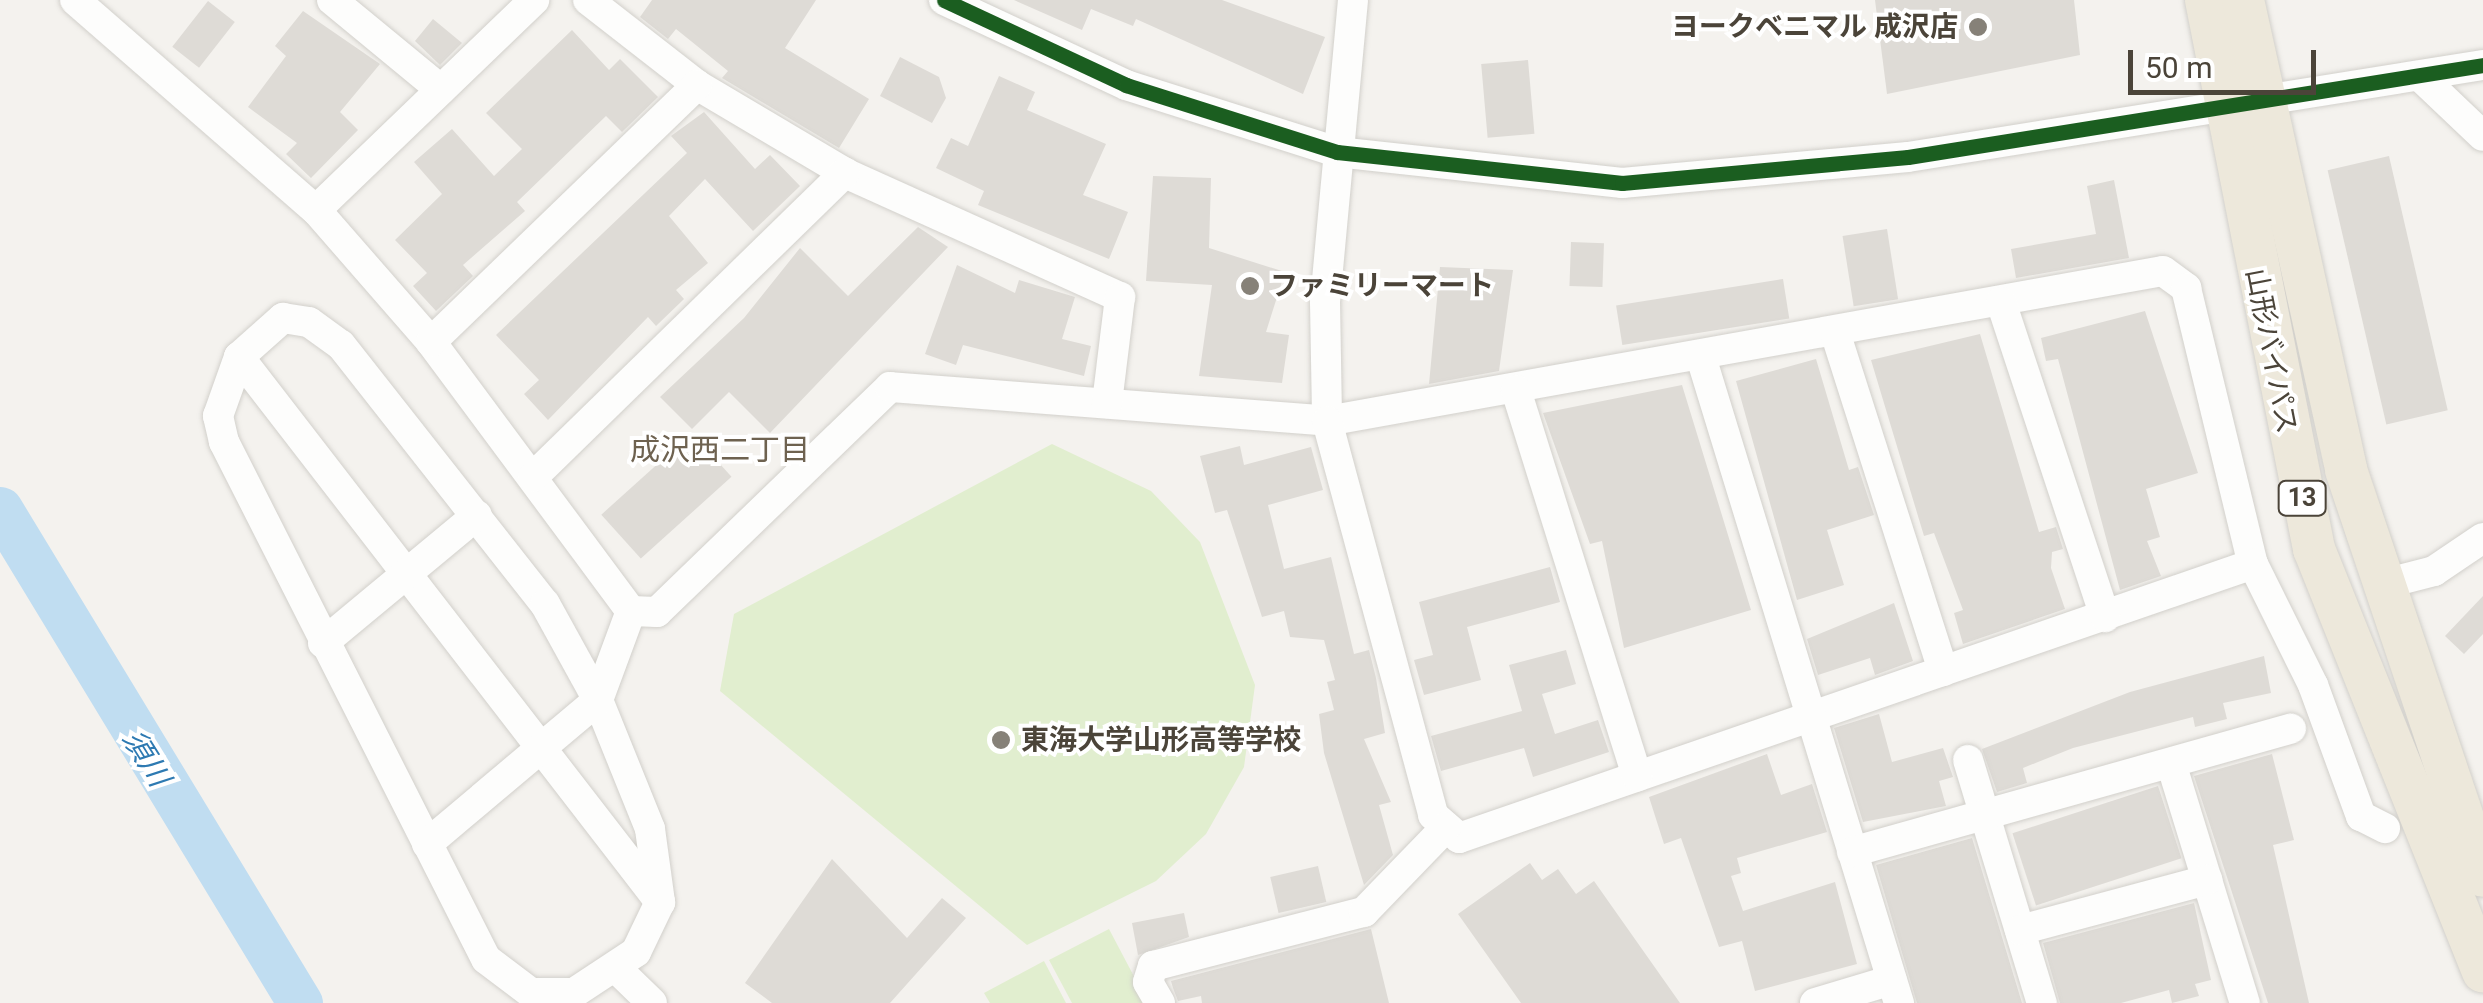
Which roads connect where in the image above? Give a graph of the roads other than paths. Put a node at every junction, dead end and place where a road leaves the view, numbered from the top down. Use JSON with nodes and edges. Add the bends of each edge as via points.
{"nodes":[{"id":1,"x":75,"y":0,"type":"edge"},
{"id":2,"x":332,"y":0,"type":"edge"},
{"id":3,"x":534,"y":0,"type":"edge"},
{"id":4,"x":588,"y":0,"type":"edge"},
{"id":5,"x":944,"y":0,"type":"edge"},
{"id":6,"x":1352,"y":0,"type":"edge"},
{"id":7,"x":2206,"y":0,"type":"edge"},
{"id":8,"x":2243,"y":0,"type":"edge"},
{"id":9,"x":2483,"y":65,"type":"edge"},
{"id":10,"x":2424,"y":80,"type":"junction"},
{"id":11,"x":697,"y":84,"type":"junction"},
{"id":12,"x":441,"y":90,"type":"junction"},
{"id":13,"x":2267,"y":102,"type":"junction"},
{"id":14,"x":2222,"y":109,"type":"junction"},
{"id":15,"x":2483,"y":136,"type":"edge"},
{"id":16,"x":1337,"y":152,"type":"junction"},
{"id":17,"x":845,"y":173,"type":"junction"},
{"id":18,"x":316,"y":210,"type":"junction"},
{"id":19,"x":2001,"y":302,"type":"junction"},
{"id":20,"x":1835,"y":332,"type":"junction"},
{"id":21,"x":432,"y":342,"type":"junction"},
{"id":22,"x":239,"y":357,"type":"junction"},
{"id":23,"x":1701,"y":357,"type":"junction"},
{"id":24,"x":1516,"y":390,"type":"junction"},
{"id":25,"x":1107,"y":403,"type":"junction"},
{"id":26,"x":1327,"y":421,"type":"junction"},
{"id":27,"x":533,"y":477,"type":"junction"},
{"id":28,"x":477,"y":515,"type":"junction"},
{"id":29,"x":2483,"y":538,"type":"edge"},
{"id":30,"x":2252,"y":564,"type":"junction"},
{"id":31,"x":410,"y":571,"type":"junction"},
{"id":32,"x":2380,"y":584,"type":"junction"},
{"id":33,"x":631,"y":611,"type":"junction"},
{"id":34,"x":2105,"y":617,"type":"junction"},
{"id":35,"x":323,"y":643,"type":"junction"},
{"id":36,"x":1943,"y":671,"type":"junction"},
{"id":37,"x":598,"y":700,"type":"junction"},
{"id":38,"x":1812,"y":719,"type":"junction"},
{"id":39,"x":2291,"y":729,"type":"dead end"},
{"id":40,"x":541,"y":746,"type":"junction"},
{"id":41,"x":1968,"y":760,"type":"dead end"},
{"id":42,"x":2171,"y":763,"type":"junction"},
{"id":43,"x":1637,"y":777,"type":"junction"},
{"id":44,"x":1984,"y":815,"type":"junction"},
{"id":45,"x":1446,"y":826,"type":"junction"},
{"id":46,"x":2384,"y":828,"type":"dead end"},
{"id":47,"x":427,"y":844,"type":"junction"},
{"id":48,"x":1852,"y":852,"type":"junction"},
{"id":49,"x":2483,"y":876,"type":"edge"},
{"id":50,"x":2208,"y":880,"type":"junction"},
{"id":51,"x":660,"y":902,"type":"junction"},
{"id":52,"x":2020,"y":930,"type":"junction"},
{"id":53,"x":616,"y":968,"type":"junction"},
{"id":54,"x":2483,"y":971,"type":"edge"},
{"id":55,"x":1896,"y":992,"type":"edge"},
{"id":56,"x":2240,"y":1002,"type":"edge"},
{"id":57,"x":652,"y":1003,"type":"edge"},
{"id":58,"x":1160,"y":1003,"type":"edge"},
{"id":59,"x":1815,"y":1003,"type":"edge"},
{"id":60,"x":2042,"y":1003,"type":"edge"}],
"edges":[{"from":1,"to":18,"type":"street"},
{"from":2,"to":12,"type":"street"},
{"from":3,"to":12,"type":"street"},
{"from":4,"to":11,"type":"street"},
{"from":5,"to":16,"type":"street","via":[[1126,86]]},
{"from":6,"to":16,"type":"street"},
{"from":7,"to":14,"type":"highway","name":"山形バイパス","number":"13"},
{"from":8,"to":13,"type":"highway","name":"山形バイパス","number":"13"},
{"from":9,"to":10,"type":"street"},
{"from":10,"to":13,"type":"street"},
{"from":10,"to":15,"type":"street"},
{"from":11,"to":17,"type":"street"},
{"from":11,"to":21,"type":"street"},
{"from":12,"to":18,"type":"street"},
{"from":13,"to":14,"type":"street"},
{"from":13,"to":32,"type":"highway","name":"山形バイパス","number":"13"},
{"from":14,"to":16,"type":"street","via":[[1783,173],[1622,183]]},
{"from":14,"to":54,"type":"highway","name":"山形バイパス","number":"13","via":[[2314,548]]},
{"from":16,"to":26,"type":"street"},
{"from":17,"to":25,"type":"street","via":[[1120,297]]},
{"from":17,"to":27,"type":"street"},
{"from":18,"to":21,"type":"street"},
{"from":19,"to":20,"type":"street"},
{"from":19,"to":30,"type":"street","via":[[2164,270],[2186,288]]},
{"from":19,"to":34,"type":"street"},
{"from":20,"to":23,"type":"street"},
{"from":20,"to":36,"type":"street"},
{"from":21,"to":27,"type":"street"},
{"from":22,"to":28,"type":"street","via":[[283,318],[309,322],[341,345]]},
{"from":22,"to":31,"type":"street"},
{"from":22,"to":35,"type":"street","via":[[218,416],[224,442]]},
{"from":23,"to":24,"type":"street"},
{"from":23,"to":38,"type":"street"},
{"from":24,"to":26,"type":"street"},
{"from":24,"to":43,"type":"street"},
{"from":25,"to":26,"type":"street"},
{"from":25,"to":33,"type":"street","via":[[890,387],[657,612]]},
{"from":26,"to":45,"type":"street","via":[[1433,815]]},
{"from":27,"to":33,"type":"street"},
{"from":28,"to":31,"type":"street"},
{"from":28,"to":37,"type":"street","via":[[545,604]]},
{"from":29,"to":32,"type":"street","via":[[2434,571]]},
{"from":30,"to":34,"type":"street"},
{"from":30,"to":46,"type":"street","via":[[2313,684],[2360,816]]},
{"from":31,"to":35,"type":"street"},
{"from":31,"to":40,"type":"street"},
{"from":32,"to":49,"type":"highway","name":"山形バイパス","number":"13"},
{"from":33,"to":37,"type":"street"},
{"from":34,"to":36,"type":"street"},
{"from":35,"to":47,"type":"street"},
{"from":36,"to":38,"type":"street"},
{"from":37,"to":40,"type":"street"},
{"from":37,"to":51,"type":"street","via":[[650,829]]},
{"from":38,"to":43,"type":"street"},
{"from":38,"to":48,"type":"street"},
{"from":39,"to":42,"type":"street"},
{"from":40,"to":47,"type":"street"},
{"from":40,"to":51,"type":"street"},
{"from":41,"to":44,"type":"street"},
{"from":42,"to":44,"type":"street"},
{"from":42,"to":50,"type":"street"},
{"from":43,"to":45,"type":"street","via":[[1459,838]]},
{"from":44,"to":48,"type":"street"},
{"from":44,"to":52,"type":"street"},
{"from":45,"to":58,"type":"street","via":[[1364,912],[1154,966],[1148,982]]},
{"from":47,"to":53,"type":"street","via":[[486,959],[512,985],[574,993]]},
{"from":48,"to":55,"type":"street"},
{"from":50,"to":52,"type":"street"},
{"from":50,"to":56,"type":"street"},
{"from":51,"to":53,"type":"street","via":[[653,927]]},
{"from":52,"to":60,"type":"street"},
{"from":53,"to":57,"type":"street"},
{"from":55,"to":59,"type":"street"}]}
